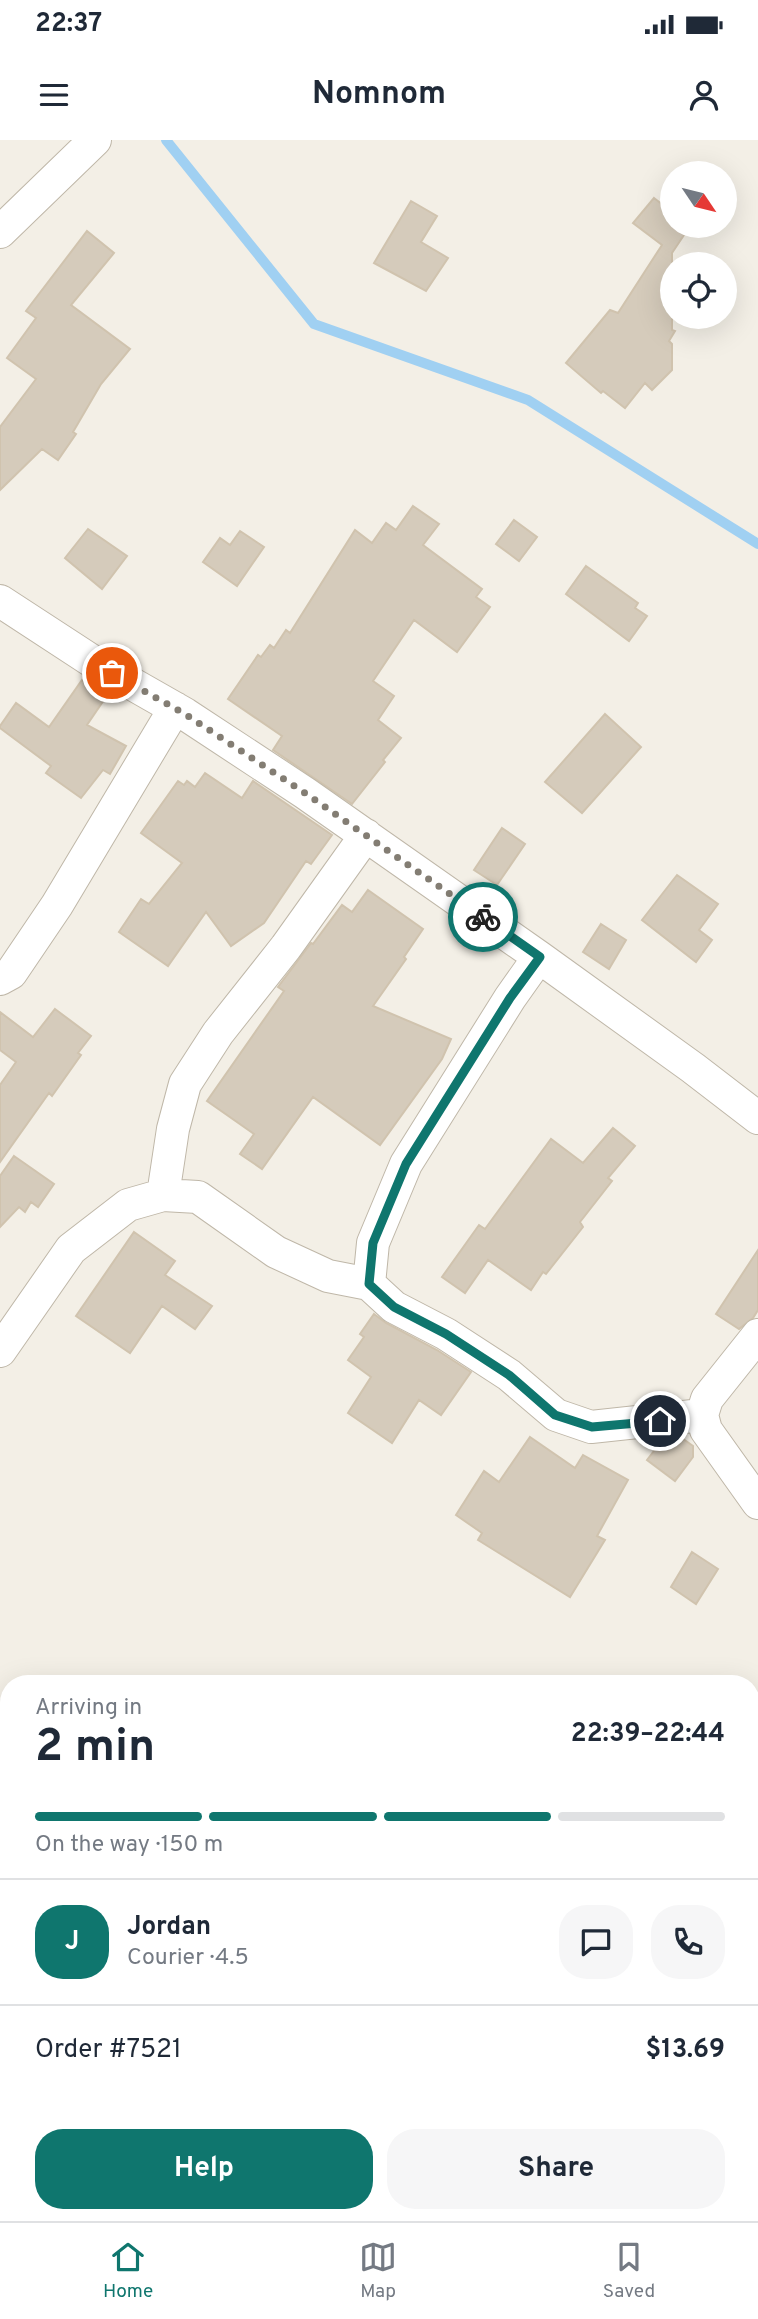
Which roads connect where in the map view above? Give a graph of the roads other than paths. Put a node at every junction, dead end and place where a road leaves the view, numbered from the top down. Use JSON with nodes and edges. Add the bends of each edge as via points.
{"nodes":[{"id":1,"x":94,"y":140,"type":"edge"},
{"id":2,"x":0,"y":232,"type":"edge"},
{"id":3,"x":0,"y":601,"type":"edge"},
{"id":4,"x":175,"y":708,"type":"junction"},
{"id":5,"x":366,"y":835,"type":"junction"},
{"id":6,"x":540,"y":957,"type":"junction"},
{"id":7,"x":0,"y":979,"type":"edge"},
{"id":8,"x":758,"y":1118,"type":"edge"},
{"id":9,"x":163,"y":1195,"type":"junction"},
{"id":10,"x":369,"y":1284,"type":"junction"},
{"id":11,"x":758,"y":1335,"type":"edge"},
{"id":12,"x":0,"y":1352,"type":"edge"},
{"id":13,"x":702,"y":1415,"type":"junction"},
{"id":14,"x":758,"y":1503,"type":"edge"}],
"edges":[{"from":1,"to":2,"type":"street"},
{"from":3,"to":4,"type":"street"},
{"from":4,"to":5,"type":"street"},
{"from":4,"to":7,"type":"street","via":[[57,905],[11,973]]},
{"from":5,"to":6,"type":"street"},
{"from":5,"to":9,"type":"street","via":[[185,1084]]},
{"from":6,"to":8,"type":"street"},
{"from":6,"to":10,"type":"street","via":[[406,1164],[373,1243]]},
{"from":9,"to":10,"type":"street","via":[[198,1197],[276,1252],[328,1276]]},
{"from":9,"to":12,"type":"street","via":[[128,1205],[71,1249]]},
{"from":10,"to":13,"type":"street","via":[[394,1307],[509,1375],[555,1415],[592,1427]]},
{"from":11,"to":13,"type":"street","via":[[707,1399]]},
{"from":13,"to":14,"type":"street","via":[[706,1430]]}]}
